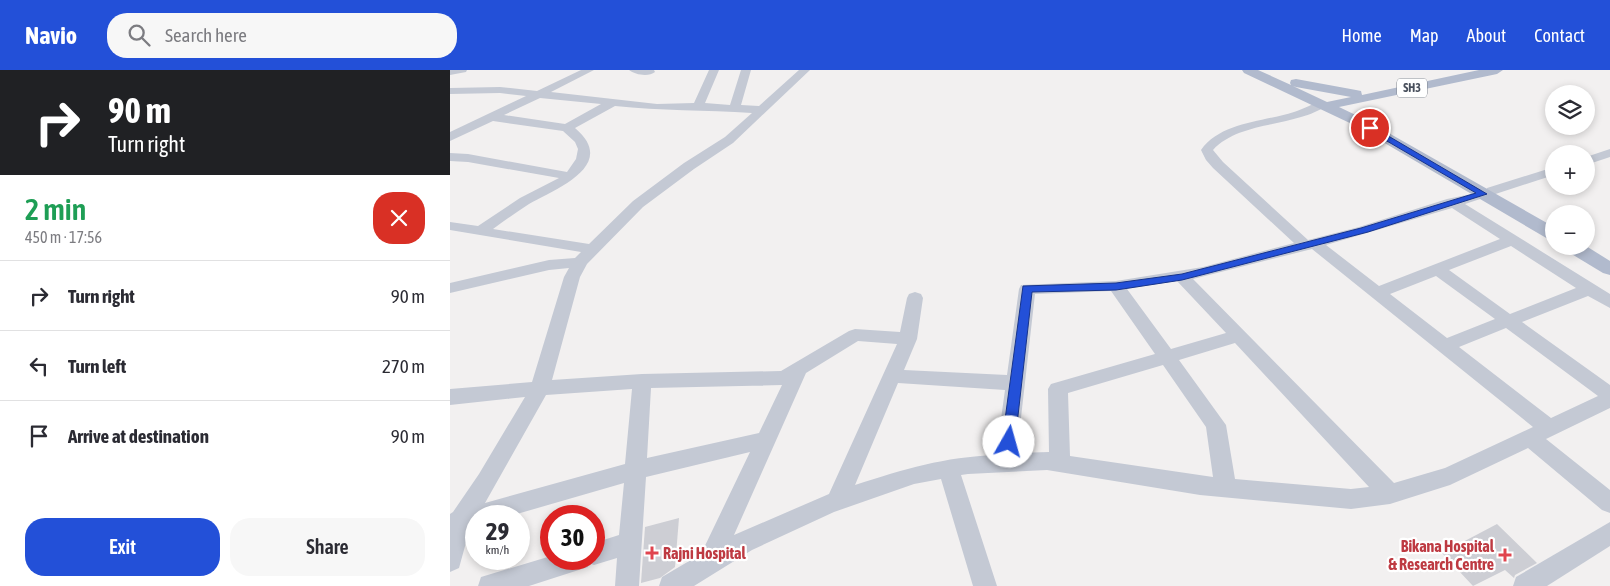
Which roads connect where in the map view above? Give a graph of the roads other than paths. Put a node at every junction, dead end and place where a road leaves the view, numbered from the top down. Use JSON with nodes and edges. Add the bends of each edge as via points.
{"nodes":[{"id":1,"x":462,"y":70,"type":"edge"},
{"id":2,"x":589,"y":70,"type":"edge"},
{"id":3,"x":634,"y":70,"type":"edge"},
{"id":4,"x":714,"y":70,"type":"edge"},
{"id":5,"x":746,"y":70,"type":"edge"},
{"id":6,"x":805,"y":70,"type":"edge"},
{"id":7,"x":1248,"y":70,"type":"edge"},
{"id":8,"x":1259,"y":70,"type":"edge"},
{"id":9,"x":1472,"y":70,"type":"edge"},
{"id":10,"x":1497,"y":70,"type":"edge"},
{"id":11,"x":450,"y":72,"type":"edge"},
{"id":12,"x":650,"y":72,"type":"dead end"},
{"id":13,"x":1281,"y":80,"type":"junction"},
{"id":14,"x":450,"y":91,"type":"edge"},
{"id":15,"x":538,"y":94,"type":"junction"},
{"id":16,"x":1362,"y":95,"type":"junction"},
{"id":17,"x":613,"y":102,"type":"junction"},
{"id":18,"x":1323,"y":102,"type":"junction"},
{"id":19,"x":698,"y":106,"type":"junction"},
{"id":20,"x":735,"y":108,"type":"junction"},
{"id":21,"x":763,"y":110,"type":"junction"},
{"id":22,"x":491,"y":117,"type":"junction"},
{"id":23,"x":567,"y":128,"type":"junction"},
{"id":24,"x":1390,"y":133,"type":"junction"},
{"id":25,"x":450,"y":137,"type":"edge"},
{"id":26,"x":1609,"y":155,"type":"edge"},
{"id":27,"x":450,"y":157,"type":"edge"},
{"id":28,"x":1595,"y":159,"type":"edge"},
{"id":29,"x":1545,"y":174,"type":"edge"},
{"id":30,"x":570,"y":176,"type":"junction"},
{"id":31,"x":1487,"y":192,"type":"junction"},
{"id":32,"x":1452,"y":202,"type":"junction"},
{"id":33,"x":1545,"y":221,"type":"edge"},
{"id":34,"x":450,"y":226,"type":"edge"},
{"id":35,"x":1545,"y":229,"type":"edge"},
{"id":36,"x":480,"y":231,"type":"junction"},
{"id":37,"x":1512,"y":240,"type":"junction"},
{"id":38,"x":1310,"y":244,"type":"junction"},
{"id":39,"x":593,"y":249,"type":"junction"},
{"id":40,"x":1595,"y":250,"type":"edge"},
{"id":41,"x":1587,"y":255,"type":"edge"},
{"id":42,"x":1610,"y":259,"type":"edge"},
{"id":43,"x":580,"y":262,"type":"junction"},
{"id":44,"x":1437,"y":268,"type":"junction"},
{"id":45,"x":1610,"y":269,"type":"edge"},
{"id":46,"x":1182,"y":277,"type":"junction"},
{"id":47,"x":1116,"y":286,"type":"junction"},
{"id":48,"x":450,"y":288,"type":"edge"},
{"id":49,"x":1589,"y":289,"type":"junction"},
{"id":50,"x":1377,"y":293,"type":"junction"},
{"id":51,"x":915,"y":298,"type":"dead end"},
{"id":52,"x":1610,"y":302,"type":"edge"},
{"id":53,"x":1508,"y":320,"type":"junction"},
{"id":54,"x":1238,"y":336,"type":"junction"},
{"id":55,"x":908,"y":339,"type":"junction"},
{"id":56,"x":1444,"y":346,"type":"junction"},
{"id":57,"x":1166,"y":358,"type":"junction"},
{"id":58,"x":799,"y":369,"type":"junction"},
{"id":59,"x":892,"y":376,"type":"junction"},
{"id":60,"x":642,"y":381,"type":"junction"},
{"id":61,"x":1016,"y":383,"type":"junction"},
{"id":62,"x":540,"y":388,"type":"junction"},
{"id":63,"x":1610,"y":395,"type":"edge"},
{"id":64,"x":450,"y":397,"type":"edge"},
{"id":65,"x":1610,"y":400,"type":"edge"},
{"id":66,"x":1539,"y":433,"type":"junction"},
{"id":67,"x":766,"y":440,"type":"junction"},
{"id":68,"x":1006,"y":462,"type":"junction"},
{"id":69,"x":1060,"y":463,"type":"junction"},
{"id":70,"x":948,"y":468,"type":"junction"},
{"id":71,"x":635,"y":470,"type":"junction"},
{"id":72,"x":1225,"y":488,"type":"junction"},
{"id":73,"x":1390,"y":494,"type":"junction"},
{"id":74,"x":837,"y":501,"type":"junction"},
{"id":75,"x":1610,"y":503,"type":"edge"},
{"id":76,"x":456,"y":521,"type":"edge"},
{"id":77,"x":1610,"y":533,"type":"edge"},
{"id":78,"x":630,"y":543,"type":"junction"},
{"id":79,"x":605,"y":551,"type":"edge"},
{"id":80,"x":450,"y":560,"type":"edge"},
{"id":81,"x":710,"y":562,"type":"junction"},
{"id":82,"x":543,"y":570,"type":"edge"},
{"id":83,"x":490,"y":586,"type":"edge"},
{"id":84,"x":628,"y":586,"type":"edge"},
{"id":85,"x":671,"y":586,"type":"edge"},
{"id":86,"x":986,"y":586,"type":"edge"},
{"id":87,"x":1525,"y":586,"type":"edge"}],
"edges":[{"from":1,"to":11,"type":"street"},
{"from":2,"to":15,"type":"street"},
{"from":3,"to":12,"type":"street"},
{"from":4,"to":19,"type":"street"},
{"from":5,"to":20,"type":"street"},
{"from":6,"to":21,"type":"street"},
{"from":7,"to":18,"type":"main road"},
{"from":8,"to":13,"type":"main road"},
{"from":9,"to":16,"type":"main road","number":"SH3"},
{"from":10,"to":16,"type":"main road","number":"SH3"},
{"from":13,"to":16,"type":"main road"},
{"from":13,"to":18,"type":"main road"},
{"from":14,"to":15,"type":"street","via":[[500,90]]},
{"from":15,"to":17,"type":"street"},
{"from":15,"to":22,"type":"street"},
{"from":16,"to":18,"type":"main road","number":"SH3"},
{"from":16,"to":24,"type":"main road","via":[[1368,112]]},
{"from":17,"to":19,"type":"street","via":[[657,107]]},
{"from":17,"to":23,"type":"street"},
{"from":18,"to":24,"type":"main road"},
{"from":18,"to":31,"type":"main road"},
{"from":18,"to":38,"type":"street","via":[[1298,115],[1238,132],[1211,144],[1207,150],[1218,165]]},
{"from":19,"to":20,"type":"street"},
{"from":20,"to":21,"type":"street"},
{"from":21,"to":39,"type":"street","via":[[729,140],[638,204]]},
{"from":22,"to":23,"type":"street"},
{"from":22,"to":25,"type":"street"},
{"from":23,"to":30,"type":"street","via":[[584,147],[582,158]]},
{"from":24,"to":31,"type":"main road"},
{"from":26,"to":28,"type":"street"},
{"from":27,"to":30,"type":"street"},
{"from":29,"to":31,"type":"street"},
{"from":30,"to":36,"type":"street"},
{"from":31,"to":32,"type":"street"},
{"from":31,"to":33,"type":"main road"},
{"from":31,"to":35,"type":"main road"},
{"from":32,"to":37,"type":"street"},
{"from":32,"to":38,"type":"street"},
{"from":34,"to":36,"type":"street"},
{"from":36,"to":39,"type":"street"},
{"from":37,"to":44,"type":"street"},
{"from":37,"to":49,"type":"street"},
{"from":38,"to":46,"type":"street"},
{"from":38,"to":50,"type":"street"},
{"from":39,"to":43,"type":"street"},
{"from":40,"to":42,"type":"main road"},
{"from":41,"to":45,"type":"main road"},
{"from":43,"to":48,"type":"street","via":[[549,265]]},
{"from":43,"to":62,"type":"street","via":[[572,276]]},
{"from":44,"to":50,"type":"street"},
{"from":44,"to":53,"type":"street"},
{"from":46,"to":47,"type":"street"},
{"from":46,"to":54,"type":"street"},
{"from":47,"to":57,"type":"street"},
{"from":47,"to":61,"type":"street","via":[[1027,289]]},
{"from":49,"to":52,"type":"street"},
{"from":49,"to":53,"type":"street"},
{"from":50,"to":56,"type":"street"},
{"from":51,"to":55,"type":"street"},
{"from":53,"to":56,"type":"street"},
{"from":53,"to":63,"type":"street"},
{"from":54,"to":57,"type":"street"},
{"from":54,"to":73,"type":"street"},
{"from":55,"to":58,"type":"street","via":[[856,335]]},
{"from":55,"to":59,"type":"street"},
{"from":56,"to":66,"type":"street"},
{"from":57,"to":69,"type":"street","via":[[1058,389]]},
{"from":57,"to":72,"type":"street","via":[[1216,425]]},
{"from":58,"to":60,"type":"street","via":[[784,378]]},
{"from":58,"to":67,"type":"street"},
{"from":59,"to":61,"type":"street"},
{"from":59,"to":74,"type":"street"},
{"from":60,"to":62,"type":"street"},
{"from":60,"to":71,"type":"street"},
{"from":61,"to":68,"type":"street"},
{"from":62,"to":64,"type":"street"},
{"from":62,"to":76,"type":"street","via":[[488,481]]},
{"from":65,"to":66,"type":"street"},
{"from":66,"to":73,"type":"street","via":[[1450,476]]},
{"from":66,"to":75,"type":"street"},
{"from":67,"to":71,"type":"street"},
{"from":67,"to":81,"type":"street"},
{"from":68,"to":69,"type":"street","via":[[1047,460]]},
{"from":68,"to":70,"type":"street"},
{"from":69,"to":72,"type":"street"},
{"from":70,"to":74,"type":"street","via":[[914,475]]},
{"from":70,"to":86,"type":"street"},
{"from":71,"to":76,"type":"street"},
{"from":71,"to":78,"type":"street"},
{"from":72,"to":73,"type":"street","via":[[1352,499]]},
{"from":74,"to":81,"type":"street","via":[[744,542]]},
{"from":76,"to":80,"type":"street"},
{"from":77,"to":87,"type":"street"},
{"from":78,"to":79,"type":"street"},
{"from":78,"to":84,"type":"street"},
{"from":81,"to":85,"type":"street"},
{"from":82,"to":83,"type":"street"}]}
